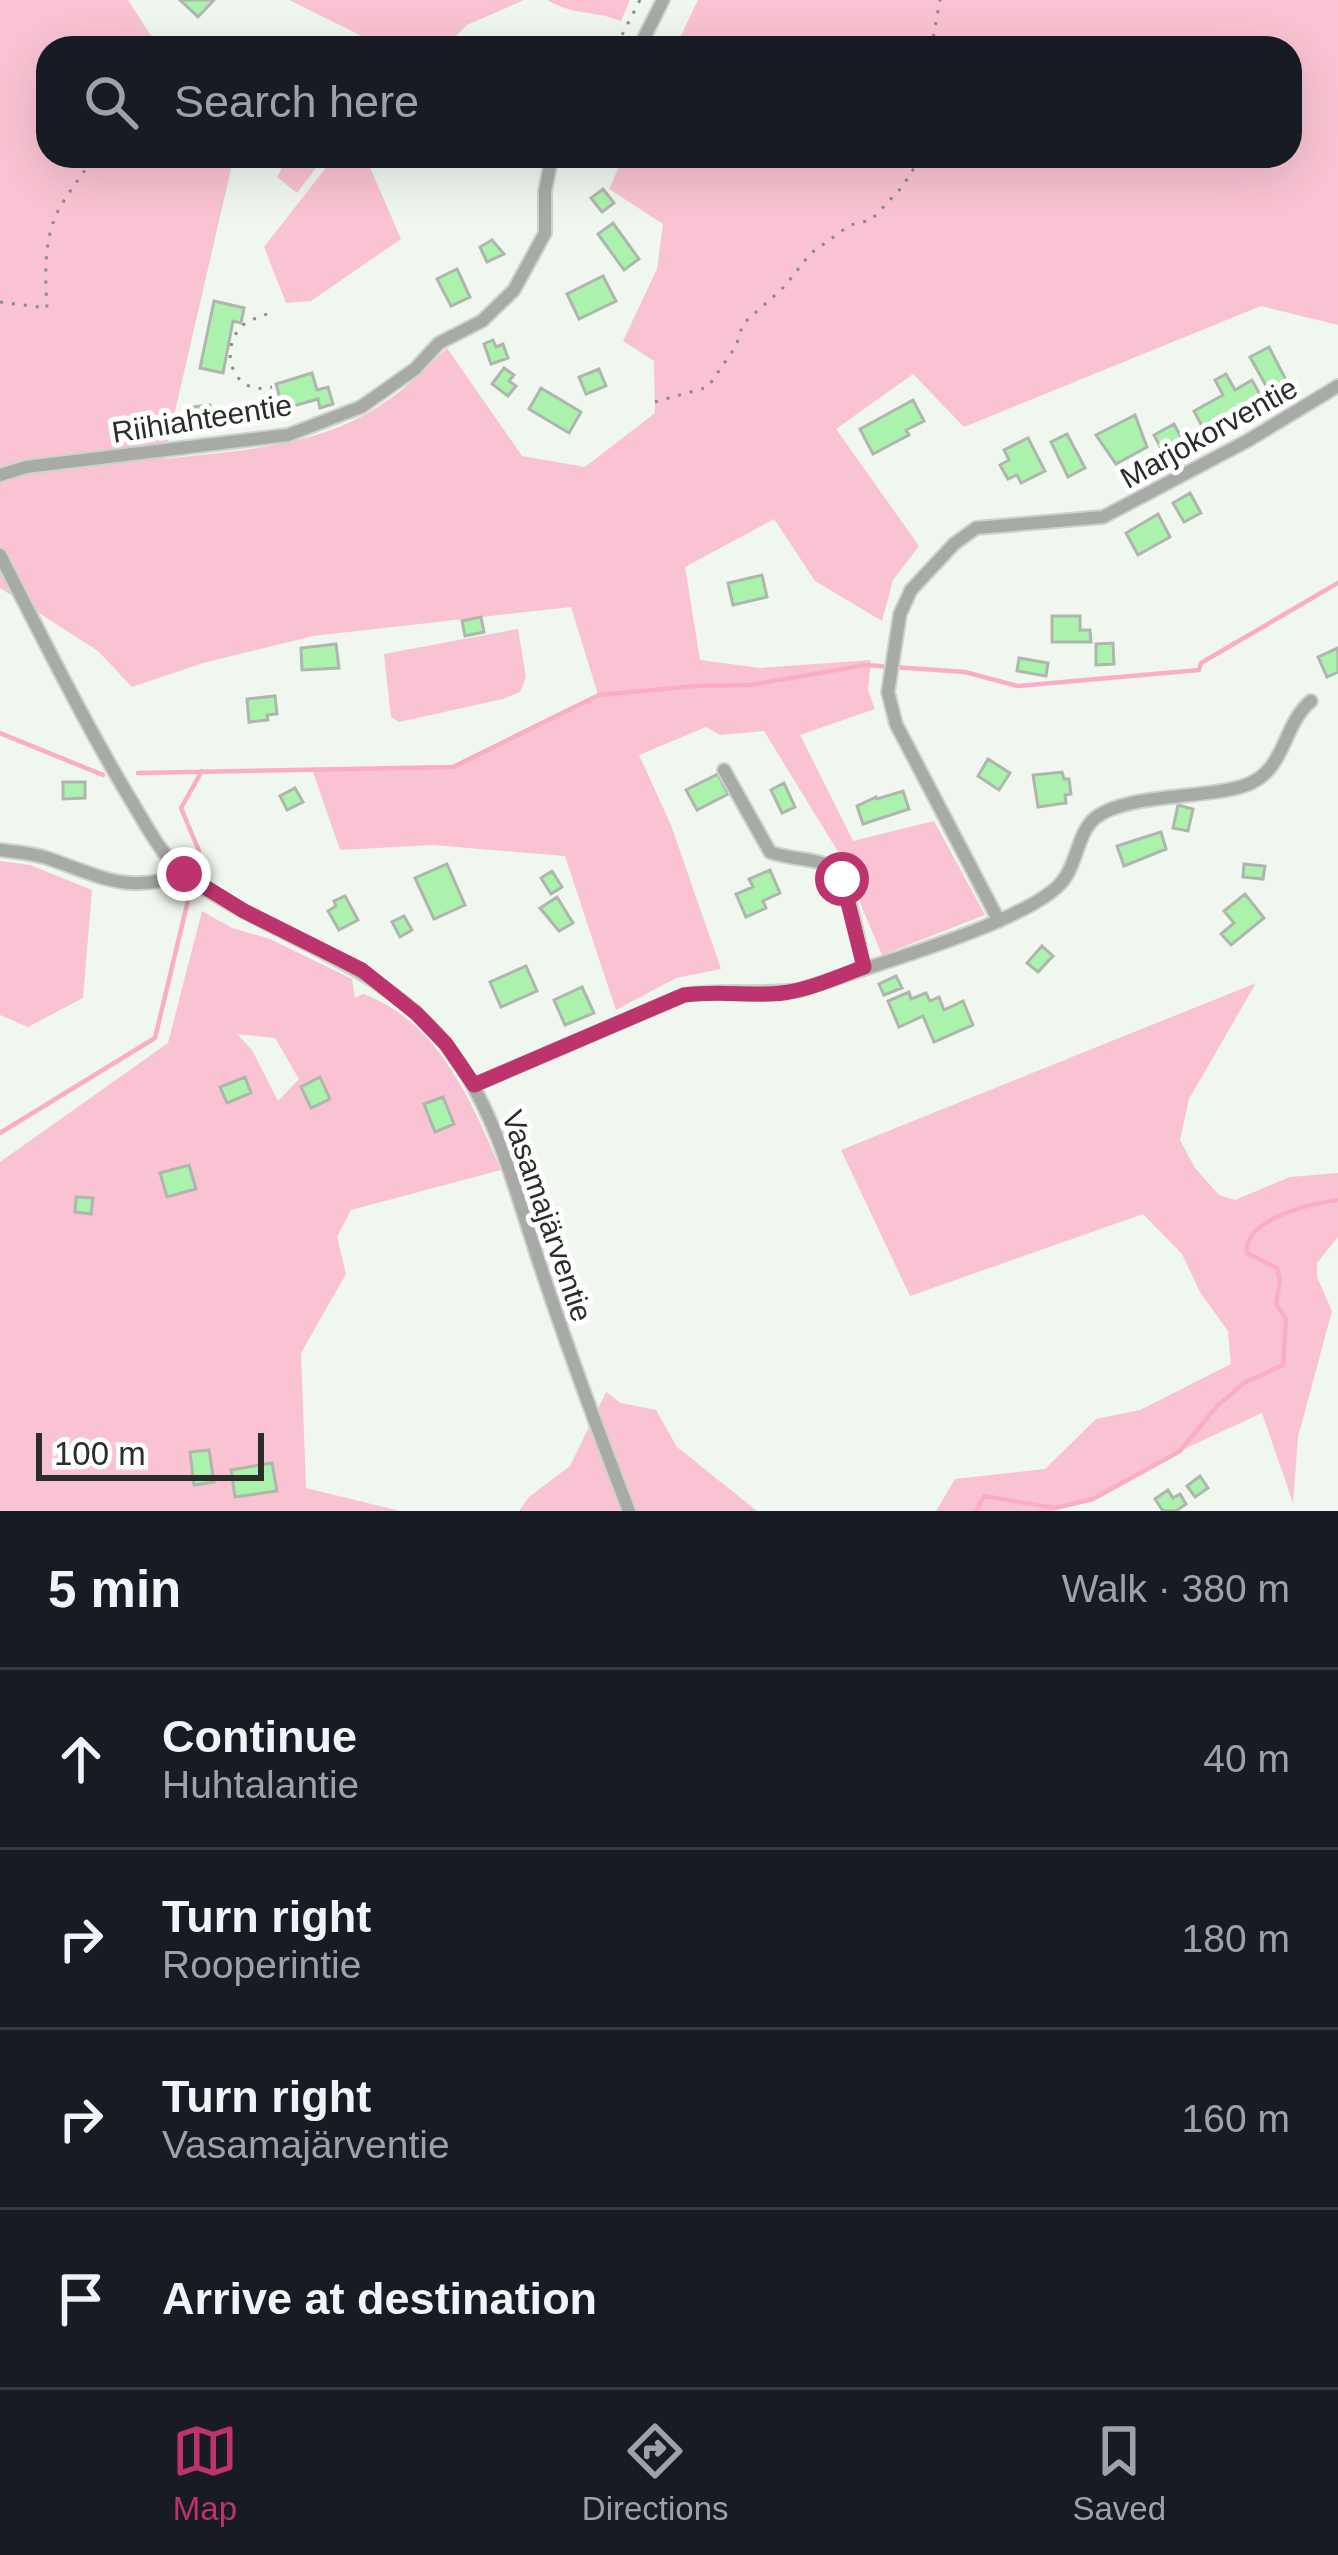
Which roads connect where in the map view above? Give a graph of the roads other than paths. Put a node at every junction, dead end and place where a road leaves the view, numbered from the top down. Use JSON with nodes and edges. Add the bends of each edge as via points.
{"nodes":[{"id":1,"x":663,"y":0,"type":"edge"},
{"id":2,"x":645,"y":36,"type":"edge"},
{"id":3,"x":550,"y":168,"type":"edge"},
{"id":4,"x":1338,"y":386,"type":"edge"},
{"id":5,"x":0,"y":475,"type":"edge"},
{"id":6,"x":0,"y":555,"type":"edge"},
{"id":7,"x":1311,"y":701,"type":"dead end"},
{"id":8,"x":724,"y":770,"type":"dead end"},
{"id":9,"x":0,"y":850,"type":"edge"},
{"id":10,"x":184,"y":874,"type":"junction"},
{"id":11,"x":999,"y":921,"type":"junction"},
{"id":12,"x":864,"y":967,"type":"junction"},
{"id":13,"x":474,"y":1085,"type":"junction"},
{"id":14,"x":629,"y":1511,"type":"edge"}],
"edges":[{"from":1,"to":2,"type":"street"},
{"from":3,"to":5,"type":"street","name":"Riihiahteentie","via":[[545,233],[514,290],[361,407],[288,435]]},
{"from":4,"to":11,"type":"street","name":"Marjokorventie","via":[[1103,517],[976,528],[910,590],[889,675],[896,724]]},
{"from":6,"to":10,"type":"street","name":"Vasamajärventie","via":[[92,736]]},
{"from":7,"to":11,"type":"street","via":[[1296,714],[1268,773],[1245,786],[1093,819],[1063,881]]},
{"from":8,"to":12,"type":"street","via":[[770,853],[823,863],[842,879]]},
{"from":9,"to":10,"type":"street","via":[[130,885]]},
{"from":10,"to":13,"type":"street","name":"Vasamajärventie","via":[[362,970],[416,1013]]},
{"from":11,"to":12,"type":"street"},
{"from":12,"to":13,"type":"street","via":[[800,990],[684,995]]},
{"from":13,"to":14,"type":"street","name":"Vasamajärventie"}]}
